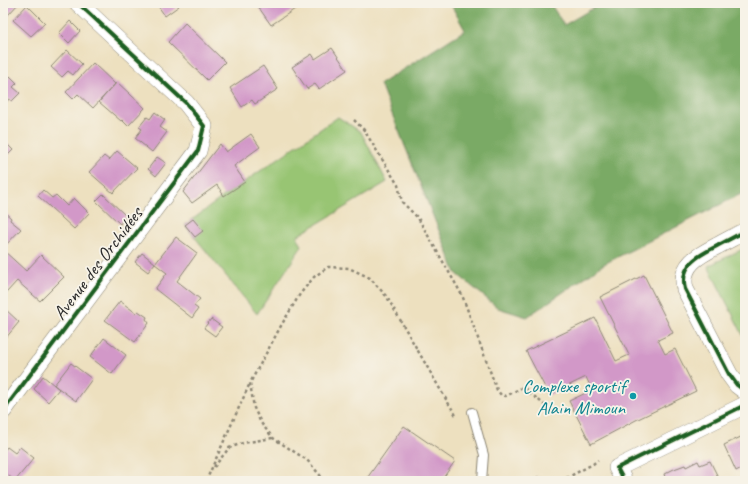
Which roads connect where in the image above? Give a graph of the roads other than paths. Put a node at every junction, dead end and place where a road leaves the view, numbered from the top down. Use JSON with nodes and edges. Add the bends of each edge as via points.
{"nodes":[{"id":1,"x":78,"y":3,"type":"edge"},
{"id":2,"x":745,"y":231,"type":"edge"},
{"id":3,"x":745,"y":391,"type":"edge"},
{"id":4,"x":6,"y":403,"type":"edge"},
{"id":5,"x":745,"y":404,"type":"edge"},
{"id":6,"x":472,"y":412,"type":"dead end"},
{"id":7,"x":482,"y":481,"type":"edge"},
{"id":8,"x":624,"y":481,"type":"edge"}],
"edges":[{"from":1,"to":4,"type":"street","name":"Avenue des Orchidées","via":[[186,103],[204,126],[198,151]]},
{"from":2,"to":3,"type":"street","via":[[696,256],[687,267],[683,281],[729,374]]},
{"from":5,"to":8,"type":"street","via":[[617,468]]},
{"from":6,"to":7,"type":"lane","via":[[484,455]]}]}
